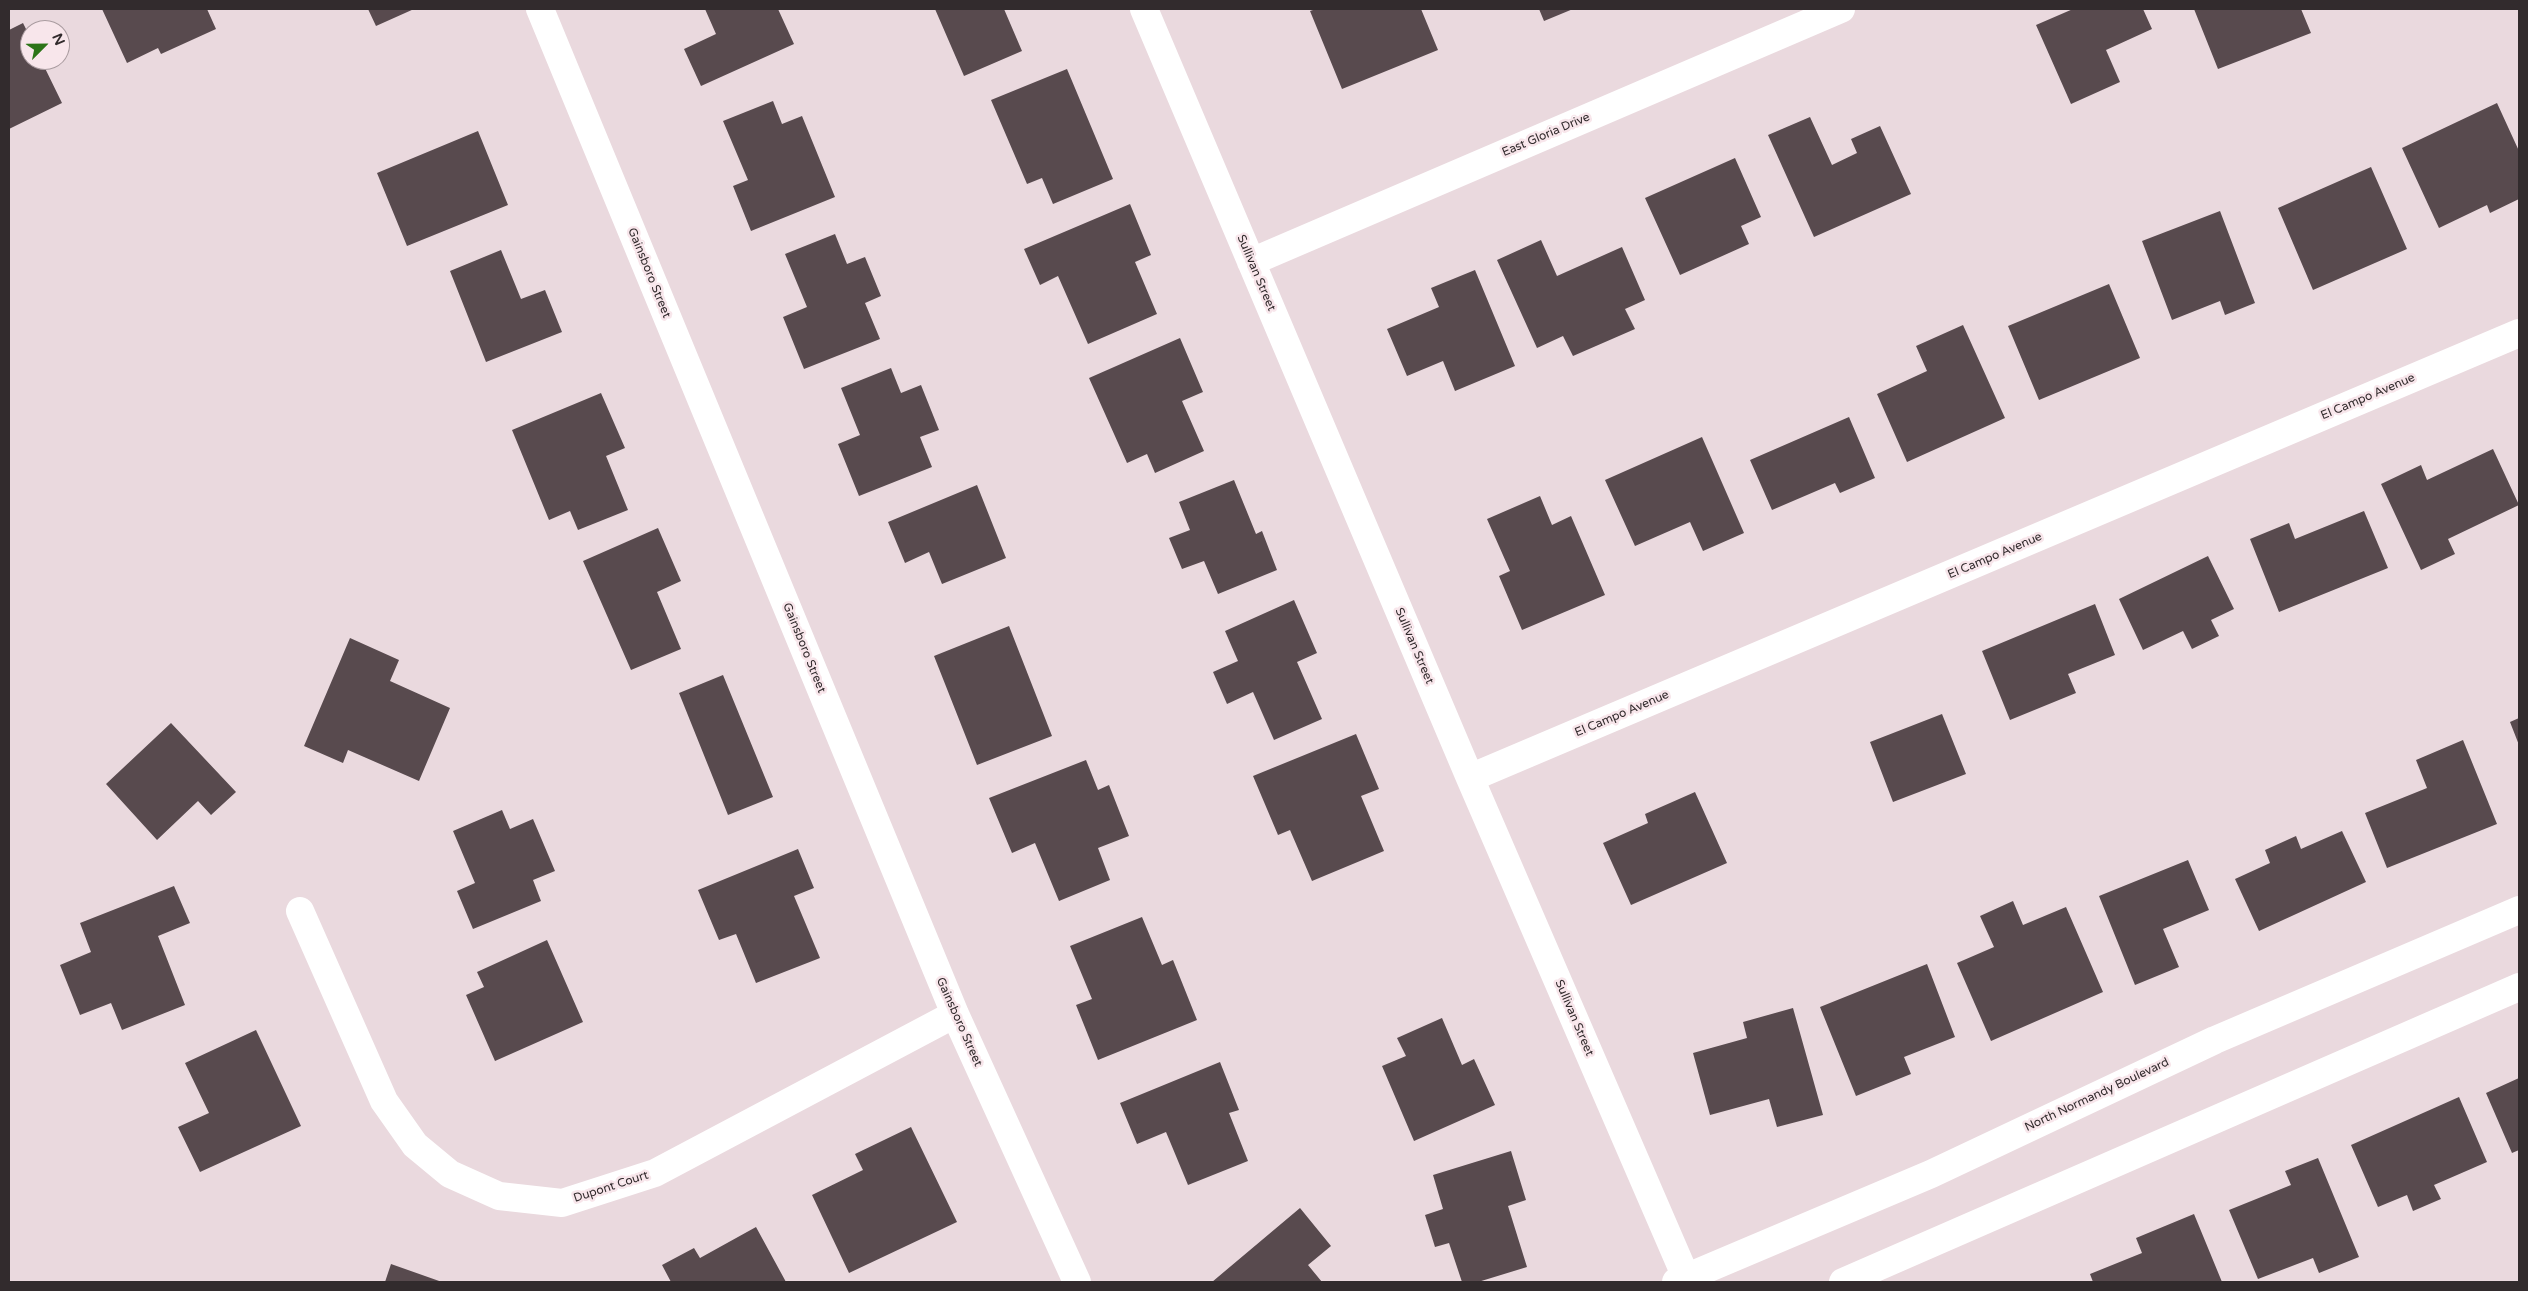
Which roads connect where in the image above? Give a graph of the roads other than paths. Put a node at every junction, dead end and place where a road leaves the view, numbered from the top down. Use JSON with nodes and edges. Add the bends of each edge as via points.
{"nodes":[{"id":1,"x":540,"y":9,"type":"edge"},
{"id":2,"x":1144,"y":9,"type":"edge"},
{"id":3,"x":1841,"y":9,"type":"edge"},
{"id":4,"x":1251,"y":262,"type":"junction"},
{"id":5,"x":2519,"y":333,"type":"edge"},
{"id":6,"x":1470,"y":778,"type":"junction"},
{"id":7,"x":2519,"y":910,"type":"edge"},
{"id":8,"x":300,"y":911,"type":"dead end"},
{"id":9,"x":2519,"y":987,"type":"edge"},
{"id":10,"x":955,"y":1014,"type":"junction"},
{"id":11,"x":1683,"y":1281,"type":"edge"},
{"id":12,"x":1078,"y":1282,"type":"edge"},
{"id":13,"x":1843,"y":1282,"type":"edge"}],
"edges":[{"from":1,"to":10,"type":"street","name":"Gainsboro Street"},
{"from":2,"to":4,"type":"street","name":"Sullivan Street"},
{"from":3,"to":4,"type":"street","name":"East Gloria Drive"},
{"from":4,"to":6,"type":"street","name":"Sullivan Street"},
{"from":5,"to":6,"type":"street","name":"El Campo Avenue"},
{"from":6,"to":11,"type":"street","name":"Sullivan Street"},
{"from":7,"to":11,"type":"street","name":"North Normandy Boulevard","via":[[2215,1040],[1931,1174]]},
{"from":8,"to":10,"type":"street","name":"Dupont Court","via":[[384,1101],[415,1145],[450,1174],[499,1196],[562,1203],[655,1173]]},
{"from":9,"to":13,"type":"street"},
{"from":10,"to":12,"type":"street","name":"Gainsboro Street"}]}
